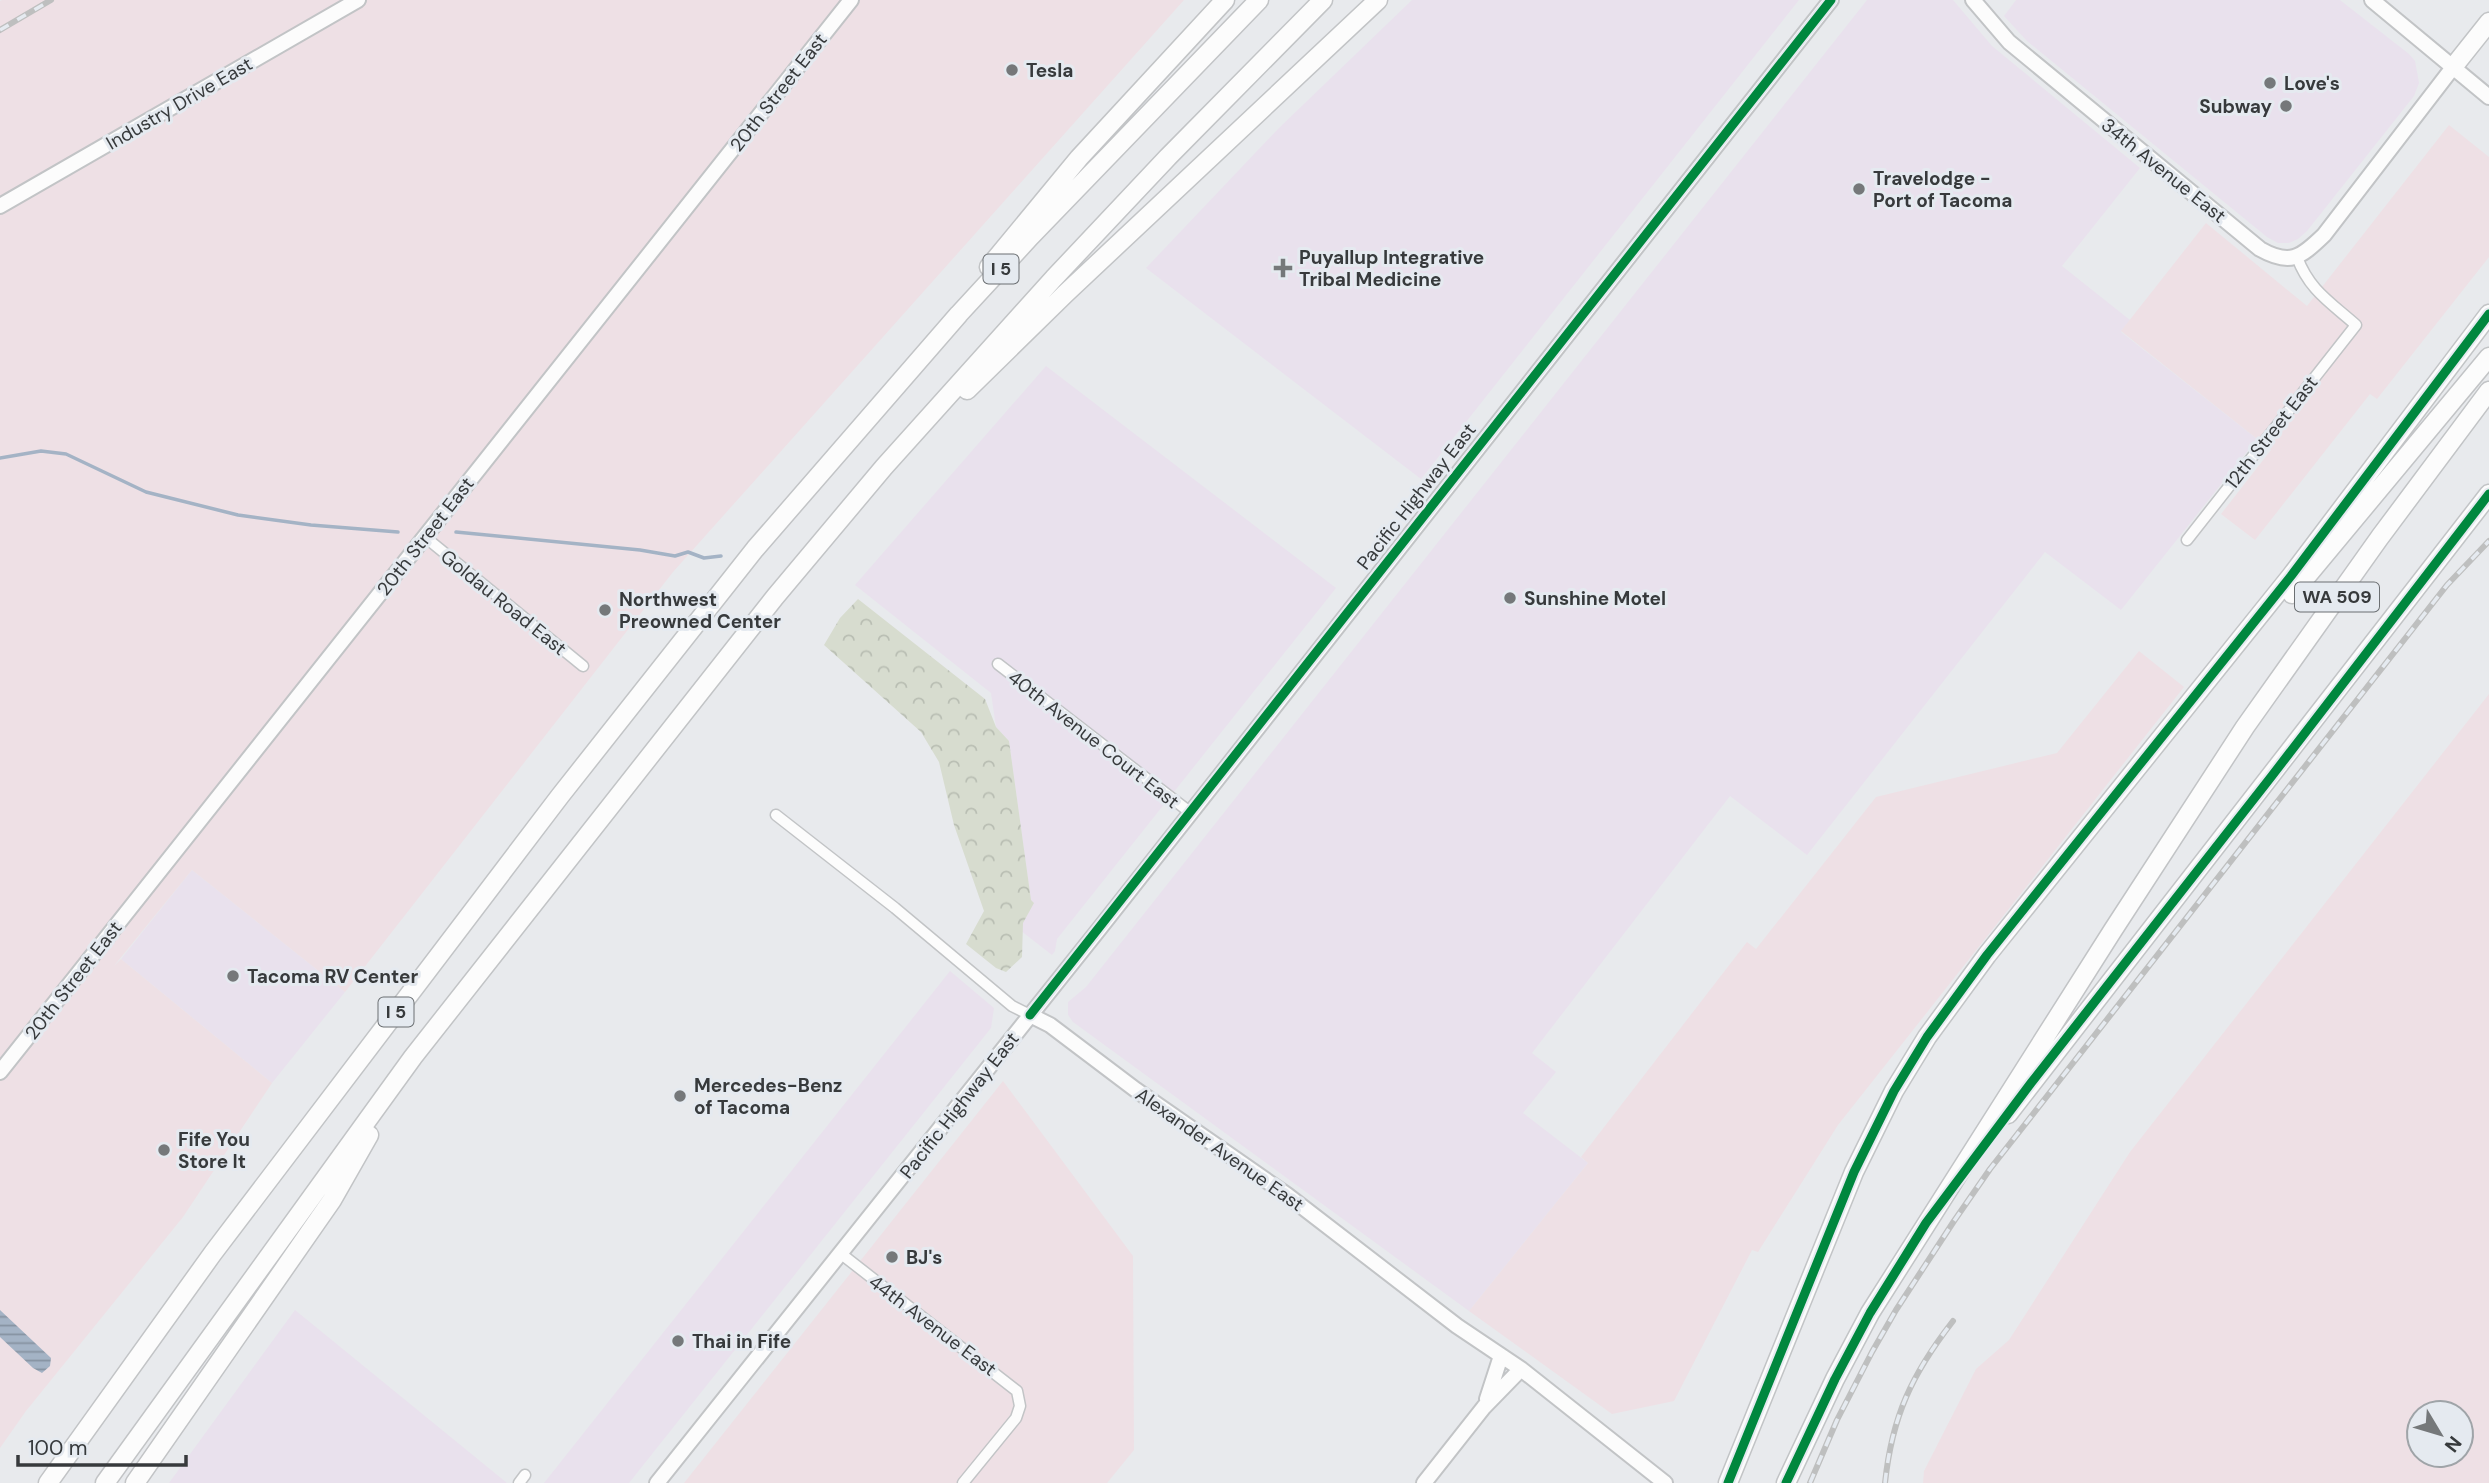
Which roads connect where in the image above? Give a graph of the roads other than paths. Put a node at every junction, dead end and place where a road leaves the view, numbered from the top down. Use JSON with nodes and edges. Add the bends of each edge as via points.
{"nodes":[{"id":1,"x":358,"y":0,"type":"edge"},
{"id":2,"x":851,"y":0,"type":"edge"},
{"id":3,"x":1225,"y":0,"type":"edge"},
{"id":4,"x":1259,"y":0,"type":"edge"},
{"id":5,"x":1323,"y":0,"type":"edge"},
{"id":6,"x":1378,"y":0,"type":"edge"},
{"id":7,"x":1831,"y":0,"type":"edge"},
{"id":8,"x":1973,"y":0,"type":"edge"},
{"id":9,"x":2372,"y":0,"type":"edge"},
{"id":10,"x":2489,"y":22,"type":"edge"},
{"id":11,"x":2454,"y":66,"type":"junction"},
{"id":12,"x":2489,"y":97,"type":"edge"},
{"id":13,"x":0,"y":206,"type":"edge"},
{"id":14,"x":2297,"y":257,"type":"junction"},
{"id":15,"x":959,"y":314,"type":"junction"},
{"id":16,"x":2489,"y":314,"type":"edge"},
{"id":17,"x":2489,"y":357,"type":"edge"},
{"id":18,"x":2489,"y":391,"type":"edge"},
{"id":19,"x":2489,"y":494,"type":"edge"},
{"id":20,"x":858,"y":499,"type":"junction"},
{"id":21,"x":425,"y":537,"type":"junction"},
{"id":22,"x":2187,"y":540,"type":"dead end"},
{"id":23,"x":998,"y":664,"type":"dead end"},
{"id":24,"x":583,"y":666,"type":"dead end"},
{"id":25,"x":1191,"y":813,"type":"junction"},
{"id":26,"x":776,"y":815,"type":"dead end"},
{"id":27,"x":2098,"y":819,"type":"junction"},
{"id":28,"x":1030,"y":1015,"type":"junction"},
{"id":29,"x":413,"y":1057,"type":"junction"},
{"id":30,"x":0,"y":1072,"type":"edge"},
{"id":31,"x":1926,"y":1223,"type":"junction"},
{"id":32,"x":839,"y":1253,"type":"junction"},
{"id":33,"x":1501,"y":1356,"type":"junction"},
{"id":34,"x":1521,"y":1369,"type":"junction"},
{"id":35,"x":1484,"y":1407,"type":"junction"},
{"id":36,"x":48,"y":1483,"type":"edge"},
{"id":37,"x":105,"y":1483,"type":"edge"},
{"id":38,"x":135,"y":1483,"type":"edge"},
{"id":39,"x":657,"y":1483,"type":"edge"},
{"id":40,"x":963,"y":1483,"type":"edge"},
{"id":41,"x":1424,"y":1483,"type":"edge"},
{"id":42,"x":1665,"y":1483,"type":"edge"},
{"id":43,"x":1728,"y":1483,"type":"edge"},
{"id":44,"x":1786,"y":1483,"type":"edge"}],
"edges":[{"from":1,"to":13,"type":"main road","name":"Industry Drive East"},
{"from":2,"to":21,"type":"main road","name":"20th Street East"},
{"from":3,"to":15,"type":"highway","via":[[995,257]]},
{"from":4,"to":15,"type":"highway","number":"I 5"},
{"from":5,"to":20,"type":"highway","number":"I 5","via":[[1054,278]]},
{"from":6,"to":20,"type":"highway","via":[[1065,294]]},
{"from":7,"to":25,"type":"main road","name":"Pacific Highway East"},
{"from":8,"to":14,"type":"main road","name":"34th Avenue East","via":[[2009,42],[2260,248],[2285,260]]},
{"from":9,"to":11,"type":"main road"},
{"from":10,"to":11,"type":"highway"},
{"from":11,"to":12,"type":"main road"},
{"from":11,"to":14,"type":"main road","via":[[2334,222]]},
{"from":14,"to":22,"type":"street","name":"12th Street East","via":[[2314,289],[2356,325]]},
{"from":15,"to":36,"type":"highway","number":"I 5","via":[[755,549],[560,796],[214,1253]]},
{"from":16,"to":27,"type":"highway","via":[[2291,576]]},
{"from":17,"to":27,"type":"highway","number":"WA 509"},
{"from":18,"to":31,"type":"highway","number":"WA 509","via":[[2245,727]]},
{"from":19,"to":31,"type":"highway"},
{"from":20,"to":29,"type":"highway","number":"I 5","via":[[775,597]]},
{"from":21,"to":24,"type":"street","name":"Goldau Road East"},
{"from":21,"to":30,"type":"main road","name":"20th Street East"},
{"from":23,"to":25,"type":"street","name":"40th Avenue Court East"},
{"from":25,"to":28,"type":"main road","name":"Pacific Highway East"},
{"from":26,"to":28,"type":"street","name":"Alexander Avenue East","via":[[972,974]]},
{"from":27,"to":43,"type":"highway","number":"WA 509","via":[[1970,978],[1894,1091],[1854,1172]]},
{"from":28,"to":32,"type":"main road","name":"Pacific Highway East"},
{"from":28,"to":33,"type":"main road","name":"Alexander Avenue East","via":[[1287,1195]]},
{"from":29,"to":37,"type":"highway","number":"I 5"},
{"from":29,"to":38,"type":"highway","via":[[332,1200]]},
{"from":31,"to":44,"type":"highway","number":"WA 509","via":[[1858,1335]]},
{"from":32,"to":39,"type":"main road","name":"Pacific Highway East"},
{"from":32,"to":40,"type":"street","name":"44th Avenue East","via":[[1013,1386],[1019,1401],[1016,1418]]},
{"from":33,"to":34,"type":"main road","name":"Alexander Avenue East"},
{"from":33,"to":35,"type":"main road"},
{"from":34,"to":35,"type":"main road"},
{"from":34,"to":42,"type":"main road","name":"Alexander Avenue East"},
{"from":35,"to":41,"type":"main road"}]}
